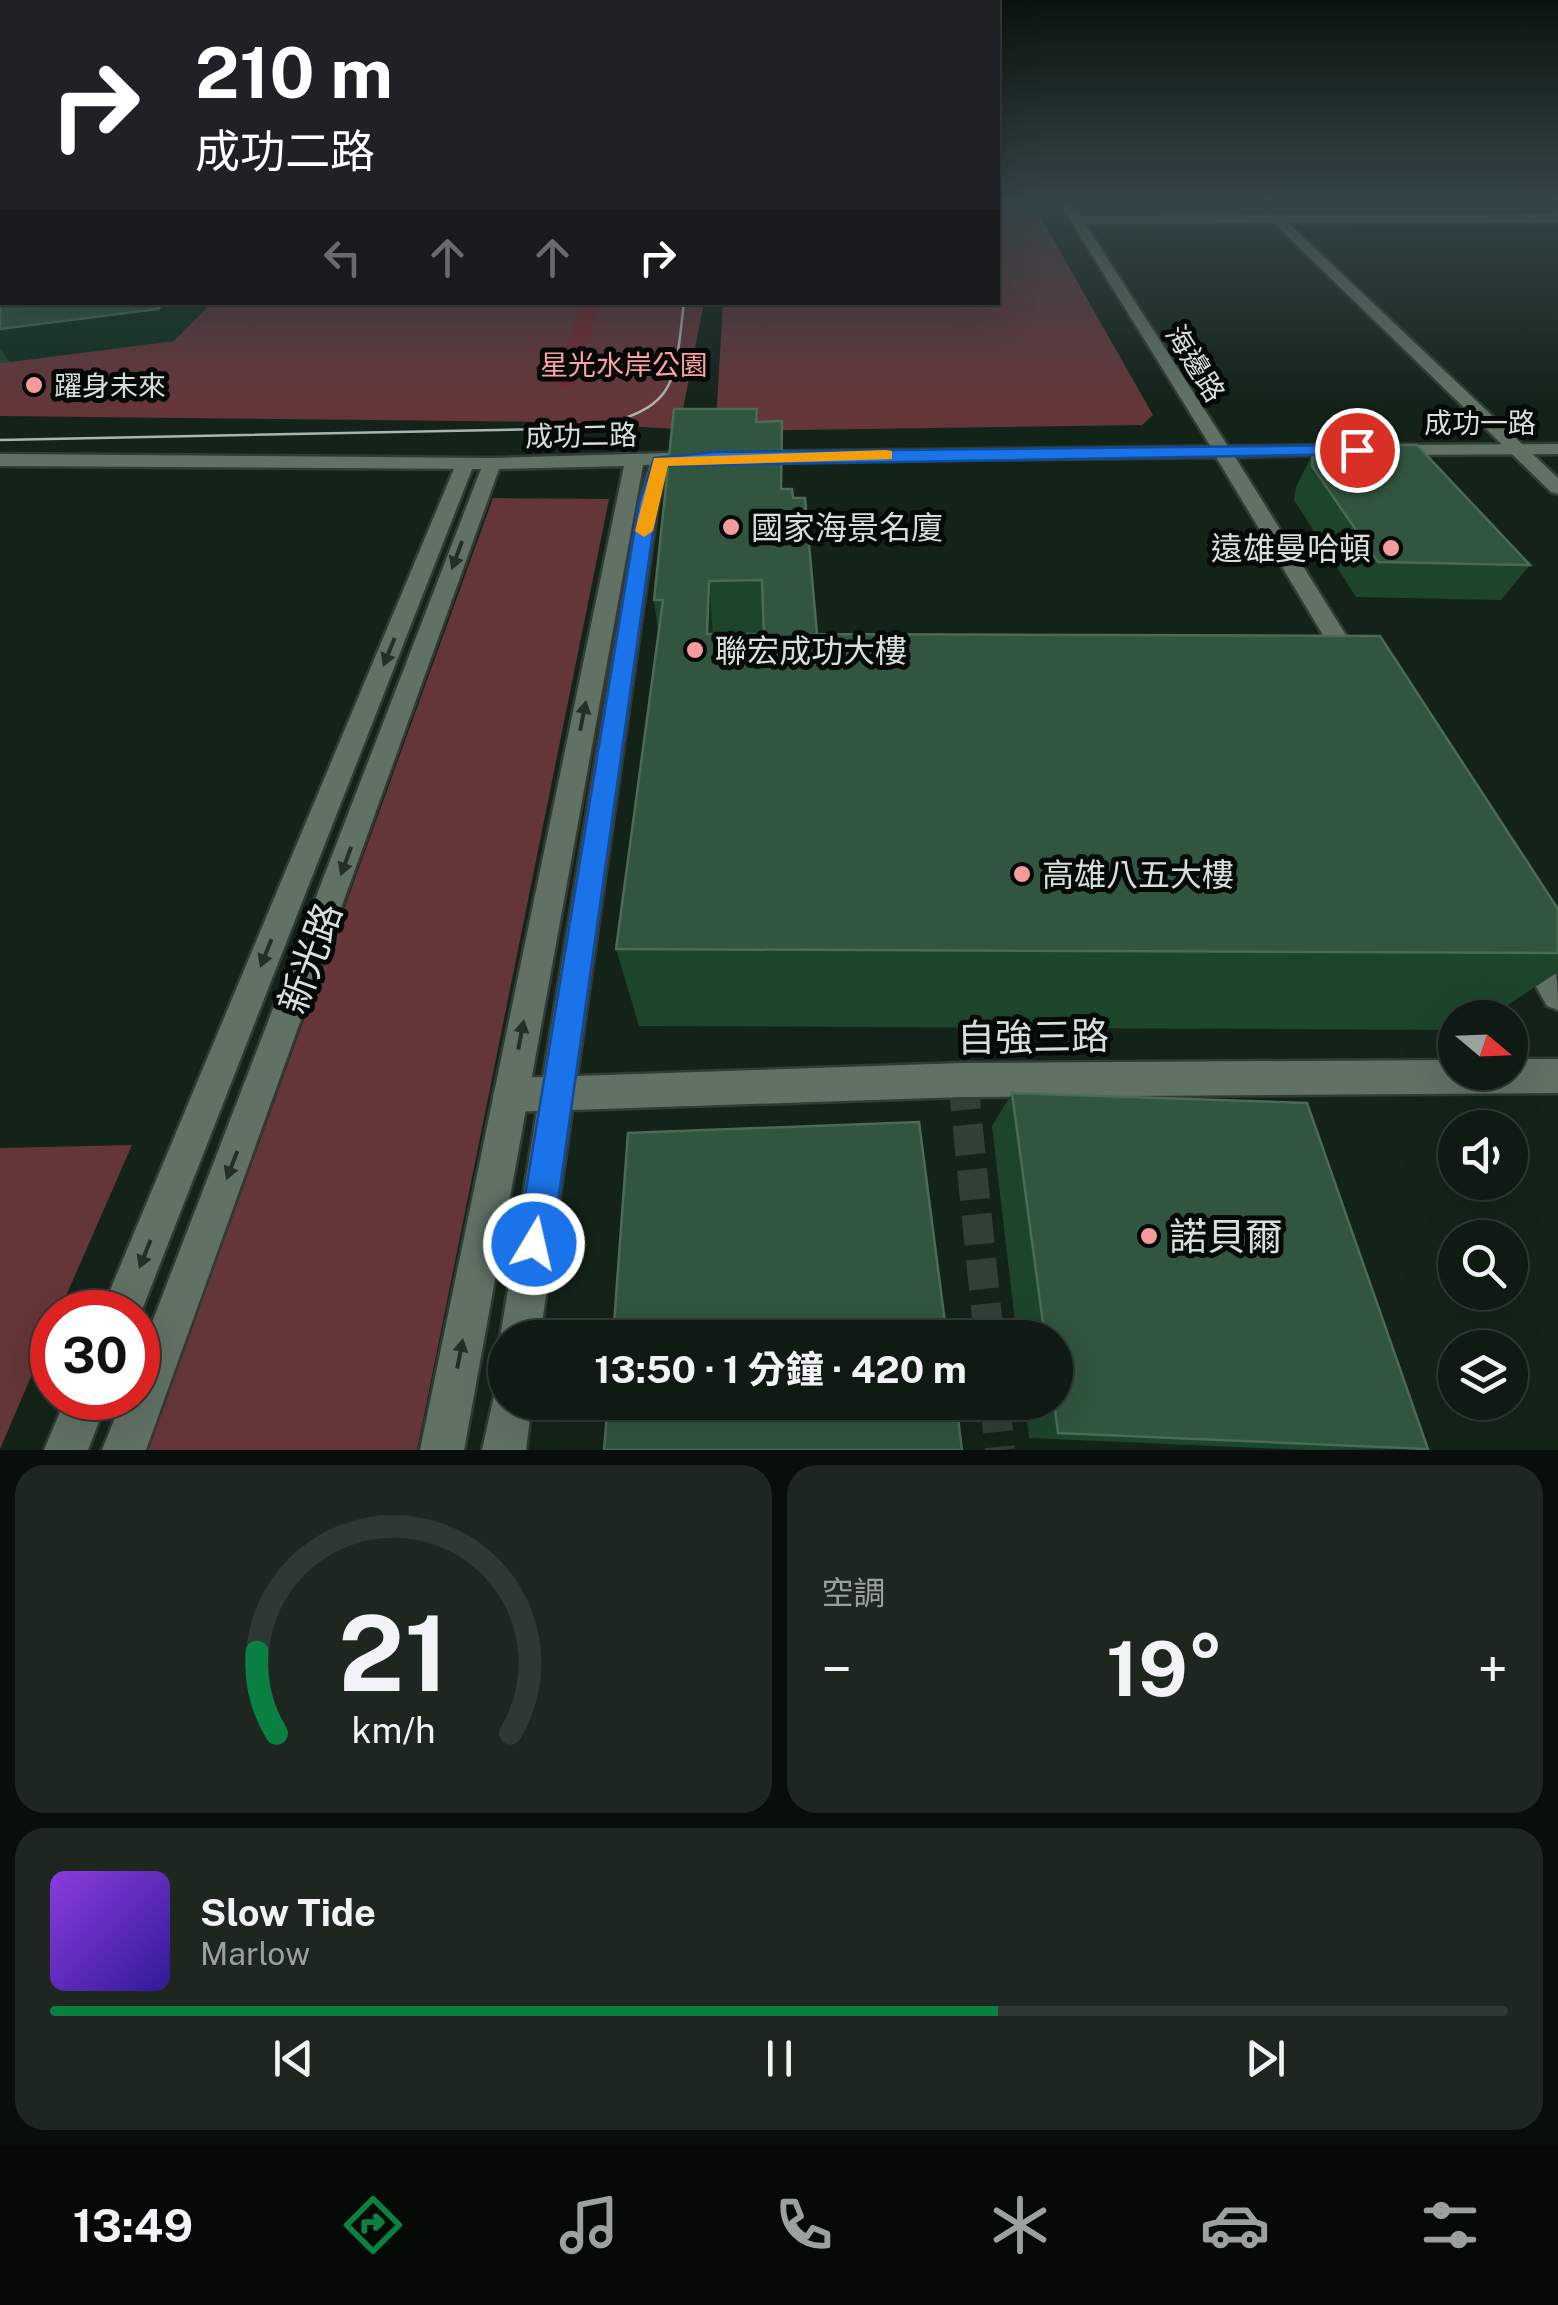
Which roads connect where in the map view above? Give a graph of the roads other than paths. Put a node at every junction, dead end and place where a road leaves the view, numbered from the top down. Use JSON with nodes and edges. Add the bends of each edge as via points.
{"nodes":[{"id":1,"x":1106,"y":268,"type":"edge"},
{"id":2,"x":1328,"y":268,"type":"edge"},
{"id":3,"x":1517,"y":450,"type":"junction"},
{"id":4,"x":1558,"y":450,"type":"edge"},
{"id":5,"x":1222,"y":451,"type":"junction"},
{"id":6,"x":0,"y":460,"type":"edge"},
{"id":7,"x":647,"y":462,"type":"junction"},
{"id":8,"x":479,"y":464,"type":"junction"},
{"id":9,"x":1558,"y":488,"type":"edge"},
{"id":10,"x":1362,"y":681,"type":"edge"},
{"id":11,"x":1518,"y":930,"type":"edge"},
{"id":12,"x":1558,"y":995,"type":"edge"},
{"id":13,"x":1558,"y":1076,"type":"edge"},
{"id":14,"x":510,"y":1094,"type":"junction"},
{"id":15,"x":557,"y":1094,"type":"junction"},
{"id":16,"x":130,"y":1290,"type":"edge"},
{"id":17,"x":523,"y":1320,"type":"edge"},
{"id":18,"x":79,"y":1420,"type":"edge"},
{"id":19,"x":508,"y":1420,"type":"edge"},
{"id":20,"x":66,"y":1450,"type":"edge"},
{"id":21,"x":124,"y":1450,"type":"edge"},
{"id":22,"x":442,"y":1450,"type":"edge"},
{"id":23,"x":504,"y":1450,"type":"edge"}],
"edges":[{"from":1,"to":5,"type":"street","name":"海邊路"},
{"from":2,"to":3,"type":"street"},
{"from":3,"to":4,"type":"street","name":"成功一路"},
{"from":3,"to":5,"type":"street","name":"成功一路"},
{"from":3,"to":9,"type":"street"},
{"from":5,"to":7,"type":"street","name":"成功二路"},
{"from":5,"to":10,"type":"street","name":"海邊路"},
{"from":6,"to":8,"type":"street","name":"成功二路"},
{"from":7,"to":8,"type":"street","name":"成功二路"},
{"from":14,"to":7,"type":"street","one_way":true},
{"from":7,"to":15,"type":"street","via":[[648,503]]},
{"from":8,"to":16,"type":"street","name":"新光路","one_way":true},
{"from":8,"to":21,"type":"street","name":"新光路","one_way":true},
{"from":11,"to":12,"type":"street"},
{"from":13,"to":15,"type":"street","name":"自強三路","via":[[963,1080]]},
{"from":14,"to":15,"type":"street","name":"自強三路"},
{"from":22,"to":14,"type":"street","one_way":true},
{"from":15,"to":17,"type":"street"},
{"from":18,"to":20,"type":"street"},
{"from":19,"to":23,"type":"street"}]}
